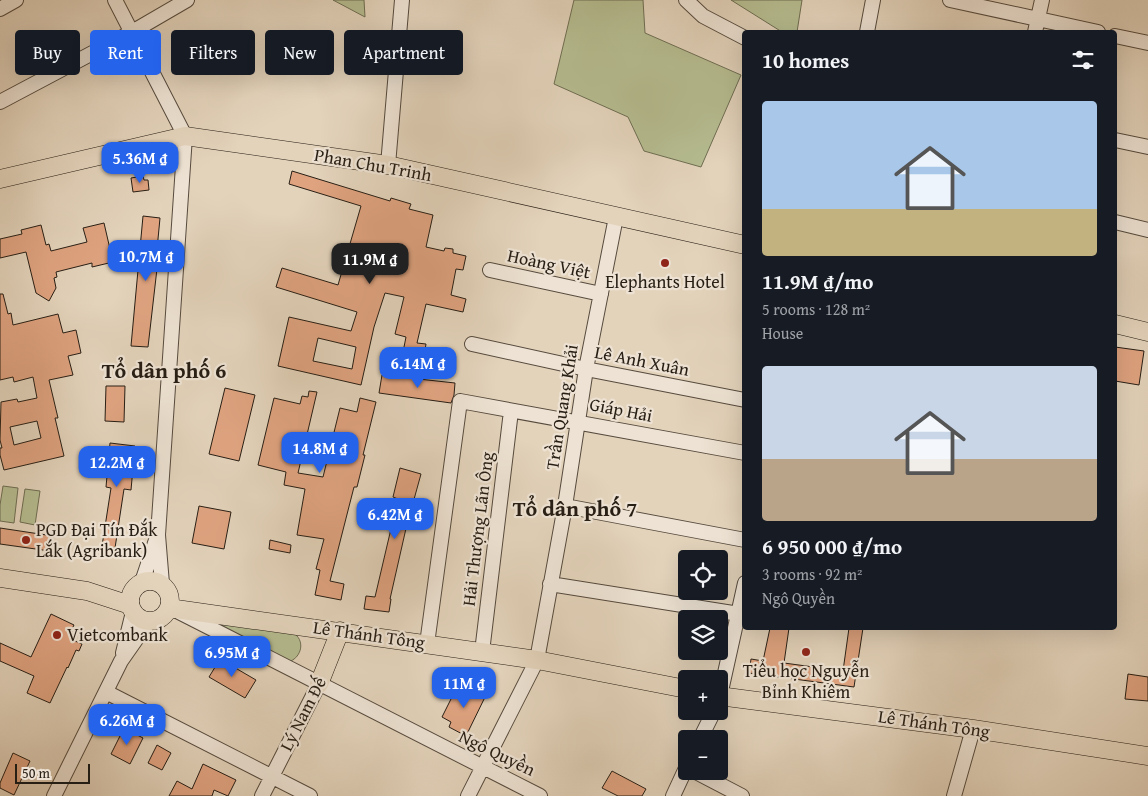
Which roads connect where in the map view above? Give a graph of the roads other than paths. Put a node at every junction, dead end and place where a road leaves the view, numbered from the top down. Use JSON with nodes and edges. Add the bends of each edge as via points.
{"nodes":[{"id":1,"x":16,"y":0,"type":"edge"},
{"id":2,"x":115,"y":0,"type":"edge"},
{"id":3,"x":187,"y":0,"type":"edge"},
{"id":4,"x":402,"y":0,"type":"edge"},
{"id":5,"x":686,"y":0,"type":"edge"},
{"id":6,"x":873,"y":0,"type":"edge"},
{"id":7,"x":950,"y":0,"type":"edge"},
{"id":8,"x":1042,"y":0,"type":"edge"},
{"id":9,"x":0,"y":9,"type":"edge"},
{"id":10,"x":1036,"y":26,"type":"edge"},
{"id":11,"x":131,"y":30,"type":"edge"},
{"id":12,"x":135,"y":30,"type":"edge"},
{"id":13,"x":867,"y":30,"type":"edge"},
{"id":14,"x":1077,"y":30,"type":"edge"},
{"id":15,"x":742,"y":36,"type":"edge"},
{"id":16,"x":1117,"y":36,"type":"edge"},
{"id":17,"x":1148,"y":43,"type":"edge"},
{"id":18,"x":90,"y":54,"type":"edge"},
{"id":19,"x":154,"y":75,"type":"edge"},
{"id":20,"x":0,"y":102,"type":"edge"},
{"id":21,"x":185,"y":136,"type":"junction"},
{"id":22,"x":1117,"y":140,"type":"edge"},
{"id":23,"x":1148,"y":147,"type":"edge"},
{"id":24,"x":388,"y":165,"type":"junction"},
{"id":25,"x":0,"y":179,"type":"edge"},
{"id":26,"x":616,"y":217,"type":"junction"},
{"id":27,"x":1117,"y":222,"type":"edge"},
{"id":28,"x":1148,"y":230,"type":"edge"},
{"id":29,"x":742,"y":244,"type":"edge"},
{"id":30,"x":490,"y":270,"type":"dead end"},
{"id":31,"x":601,"y":294,"type":"junction"},
{"id":32,"x":1117,"y":324,"type":"edge"},
{"id":33,"x":1148,"y":332,"type":"edge"},
{"id":34,"x":472,"y":344,"type":"dead end"},
{"id":35,"x":586,"y":369,"type":"junction"},
{"id":36,"x":742,"y":399,"type":"edge"},
{"id":37,"x":511,"y":411,"type":"junction"},
{"id":38,"x":578,"y":422,"type":"junction"},
{"id":39,"x":742,"y":452,"type":"edge"},
{"id":40,"x":565,"y":506,"type":"junction"},
{"id":41,"x":158,"y":535,"type":"junction"},
{"id":42,"x":742,"y":539,"type":"edge"},
{"id":43,"x":0,"y":578,"type":"edge"},
{"id":44,"x":139,"y":584,"type":"junction"},
{"id":45,"x":162,"y":584,"type":"junction"},
{"id":46,"x":550,"y":584,"type":"junction"},
{"id":47,"x":87,"y":590,"type":"junction"},
{"id":48,"x":742,"y":596,"type":"edge"},
{"id":49,"x":131,"y":608,"type":"junction"},
{"id":50,"x":169,"y":608,"type":"junction"},
{"id":51,"x":738,"y":614,"type":"junction"},
{"id":52,"x":149,"y":622,"type":"junction"},
{"id":53,"x":340,"y":631,"type":"junction"},
{"id":54,"x":427,"y":644,"type":"junction"},
{"id":55,"x":482,"y":652,"type":"junction"},
{"id":56,"x":537,"y":660,"type":"junction"},
{"id":57,"x":121,"y":661,"type":"junction"},
{"id":58,"x":725,"y":670,"type":"edge"},
{"id":59,"x":319,"y":684,"type":"junction"},
{"id":60,"x":678,"y":687,"type":"edge"},
{"id":61,"x":106,"y":692,"type":"junction"},
{"id":62,"x":728,"y":702,"type":"edge"},
{"id":63,"x":973,"y":729,"type":"junction"},
{"id":64,"x":1148,"y":756,"type":"edge"},
{"id":65,"x":482,"y":768,"type":"junction"},
{"id":66,"x":271,"y":776,"type":"junction"},
{"id":67,"x":680,"y":780,"type":"edge"},
{"id":68,"x":711,"y":780,"type":"edge"},
{"id":69,"x":54,"y":796,"type":"edge"},
{"id":70,"x":262,"y":796,"type":"edge"},
{"id":71,"x":310,"y":796,"type":"edge"},
{"id":72,"x":468,"y":796,"type":"edge"},
{"id":73,"x":540,"y":796,"type":"edge"},
{"id":74,"x":673,"y":796,"type":"edge"},
{"id":75,"x":742,"y":796,"type":"edge"},
{"id":76,"x":954,"y":796,"type":"edge"}],
"edges":[{"from":1,"to":9,"type":"street"},
{"from":2,"to":11,"type":"street"},
{"from":3,"to":12,"type":"street"},
{"from":4,"to":24,"type":"street"},
{"from":5,"to":15,"type":"street","via":[[703,16]]},
{"from":6,"to":13,"type":"street"},
{"from":7,"to":10,"type":"street"},
{"from":8,"to":10,"type":"street"},
{"from":10,"to":14,"type":"street"},
{"from":16,"to":17,"type":"street"},
{"from":18,"to":20,"type":"street"},
{"from":19,"to":21,"type":"street"},
{"from":21,"to":24,"type":"main road","name":"Phan Chu Trinh"},
{"from":21,"to":25,"type":"main road","name":"Phan Chu Trinh"},
{"from":21,"to":41,"type":"street"},
{"from":22,"to":23,"type":"street"},
{"from":24,"to":26,"type":"main road","name":"Phan Chu Trinh"},
{"from":26,"to":29,"type":"main road","name":"Phan Chu Trinh"},
{"from":26,"to":31,"type":"street","name":"Trần Quang Khải"},
{"from":27,"to":28,"type":"street"},
{"from":30,"to":31,"type":"street","name":"Hoàng Việt"},
{"from":31,"to":35,"type":"street","name":"Trần Quang Khải"},
{"from":32,"to":33,"type":"main road"},
{"from":34,"to":35,"type":"street","name":"Lê Anh Xuân"},
{"from":35,"to":36,"type":"street","name":"Lê Anh Xuân"},
{"from":35,"to":38,"type":"street","name":"Trần Quang Khải"},
{"from":37,"to":38,"type":"street","name":"Giáp Hải"},
{"from":37,"to":54,"type":"street","name":"Giáp Hải","via":[[460,401]]},
{"from":37,"to":55,"type":"street","name":"Hải Thượng Lãn Ông"},
{"from":38,"to":39,"type":"street","name":"Giáp Hải"},
{"from":38,"to":40,"type":"street","name":"Trần Quang Khải"},
{"from":40,"to":42,"type":"street"},
{"from":40,"to":46,"type":"street","name":"Trần Quang Khải"},
{"from":41,"to":44,"type":"street"},
{"from":41,"to":45,"type":"street"},
{"from":43,"to":47,"type":"main road"},
{"from":44,"to":45,"type":"main road","via":[[148,581]]},
{"from":44,"to":47,"type":"main road"},
{"from":44,"to":49,"type":"main road","via":[[130,598]]},
{"from":45,"to":50,"type":"main road","via":[[169,595]]},
{"from":46,"to":51,"type":"street"},
{"from":46,"to":56,"type":"street","name":"Trần Quang Khải"},
{"from":47,"to":49,"type":"main road"},
{"from":48,"to":51,"type":"street"},
{"from":49,"to":52,"type":"main road","via":[[137,617]]},
{"from":49,"to":57,"type":"street"},
{"from":50,"to":52,"type":"main road","via":[[162,618]]},
{"from":50,"to":53,"type":"main road","name":"Lê Thánh Tông"},
{"from":50,"to":59,"type":"street","name":"Ngô Quyền"},
{"from":51,"to":58,"type":"street"},
{"from":52,"to":57,"type":"street"},
{"from":53,"to":54,"type":"main road","name":"Lê Thánh Tông"},
{"from":53,"to":59,"type":"main road","name":"Lý Nam Đế"},
{"from":54,"to":55,"type":"main road","name":"Lê Thánh Tông"},
{"from":55,"to":56,"type":"main road","name":"Lê Thánh Tông"},
{"from":56,"to":60,"type":"main road","name":"Lê Thánh Tông"},
{"from":56,"to":65,"type":"street","name":"Trần Quang Khải"},
{"from":57,"to":61,"type":"street"},
{"from":59,"to":65,"type":"street","name":"Ngô Quyền"},
{"from":59,"to":66,"type":"street","name":"Lý Nam Đế"},
{"from":61,"to":66,"type":"street"},
{"from":61,"to":69,"type":"street"},
{"from":62,"to":63,"type":"main road","name":"Lê Thánh Tông"},
{"from":63,"to":64,"type":"main road","name":"Lê Thánh Tông"},
{"from":63,"to":76,"type":"street"},
{"from":65,"to":72,"type":"street","name":"Trần Quang Khải"},
{"from":65,"to":73,"type":"street","name":"Ngô Quyền"},
{"from":66,"to":70,"type":"street","name":"Lý Nam Đế"},
{"from":66,"to":71,"type":"street"},
{"from":67,"to":74,"type":"street"},
{"from":68,"to":75,"type":"street"}]}
